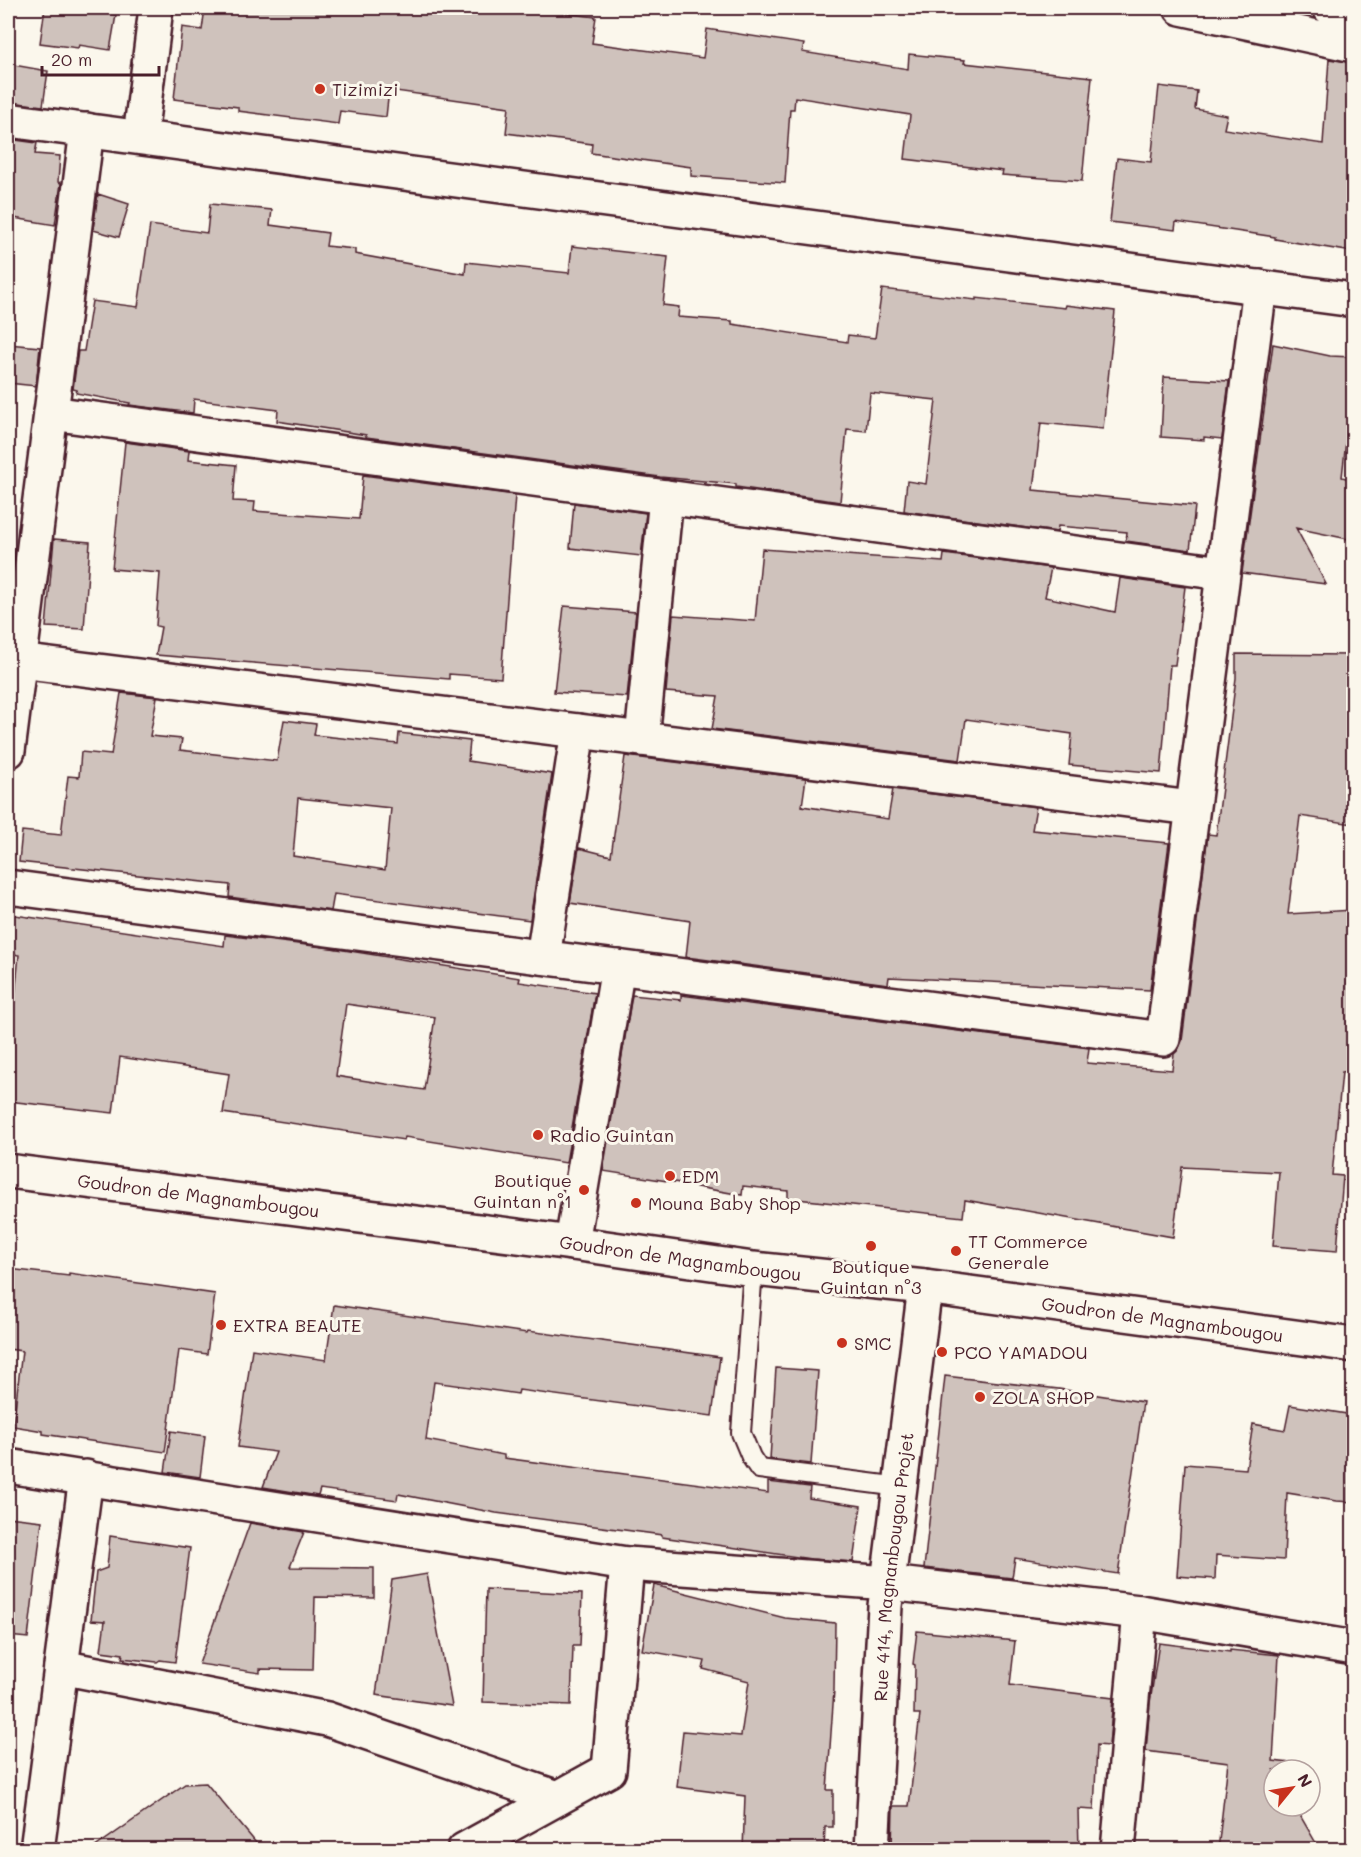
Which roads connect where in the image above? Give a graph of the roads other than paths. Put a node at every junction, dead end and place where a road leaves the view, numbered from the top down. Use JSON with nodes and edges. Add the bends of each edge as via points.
{"nodes":[{"id":1,"x":156,"y":8,"type":"edge"},
{"id":2,"x":1180,"y":8,"type":"edge"},
{"id":3,"x":1330,"y":8,"type":"edge"},
{"id":4,"x":1353,"y":25,"type":"edge"},
{"id":5,"x":1353,"y":45,"type":"edge"},
{"id":6,"x":8,"y":120,"type":"edge"},
{"id":7,"x":87,"y":130,"type":"junction"},
{"id":8,"x":140,"y":137,"type":"junction"},
{"id":9,"x":1260,"y":287,"type":"junction"},
{"id":10,"x":1353,"y":300,"type":"edge"},
{"id":11,"x":51,"y":413,"type":"junction"},
{"id":12,"x":666,"y":497,"type":"junction"},
{"id":13,"x":1222,"y":573,"type":"junction"},
{"id":14,"x":19,"y":661,"type":"junction"},
{"id":15,"x":578,"y":731,"type":"junction"},
{"id":16,"x":642,"y":739,"type":"junction"},
{"id":17,"x":8,"y":751,"type":"edge"},
{"id":18,"x":1192,"y":808,"type":"junction"},
{"id":19,"x":8,"y":886,"type":"edge"},
{"id":20,"x":543,"y":957,"type":"junction"},
{"id":21,"x":618,"y":967,"type":"junction"},
{"id":22,"x":8,"y":1171,"type":"edge"},
{"id":23,"x":572,"y":1243,"type":"junction"},
{"id":24,"x":753,"y":1269,"type":"junction"},
{"id":25,"x":925,"y":1287,"type":"junction"},
{"id":26,"x":1353,"y":1345,"type":"edge"},
{"id":27,"x":8,"y":1466,"type":"edge"},
{"id":28,"x":86,"y":1477,"type":"junction"},
{"id":29,"x":900,"y":1487,"type":"junction"},
{"id":30,"x":627,"y":1564,"type":"junction"},
{"id":31,"x":889,"y":1583,"type":"junction"},
{"id":32,"x":1140,"y":1612,"type":"junction"},
{"id":33,"x":1353,"y":1648,"type":"edge"},
{"id":34,"x":61,"y":1667,"type":"junction"},
{"id":35,"x":558,"y":1798,"type":"junction"},
{"id":36,"x":37,"y":1850,"type":"edge"},
{"id":37,"x":464,"y":1850,"type":"edge"},
{"id":38,"x":872,"y":1850,"type":"edge"},
{"id":39,"x":1118,"y":1850,"type":"edge"}],
"edges":[{"from":1,"to":8,"type":"street"},
{"from":2,"to":5,"type":"street"},
{"from":3,"to":4,"type":"street"},
{"from":6,"to":7,"type":"street"},
{"from":7,"to":8,"type":"street"},
{"from":7,"to":11,"type":"street"},
{"from":8,"to":9,"type":"street"},
{"from":9,"to":10,"type":"street"},
{"from":9,"to":13,"type":"street"},
{"from":11,"to":12,"type":"street"},
{"from":11,"to":14,"type":"street"},
{"from":12,"to":13,"type":"street"},
{"from":12,"to":16,"type":"street"},
{"from":13,"to":18,"type":"street"},
{"from":14,"to":15,"type":"street"},
{"from":14,"to":17,"type":"street"},
{"from":15,"to":16,"type":"street"},
{"from":15,"to":20,"type":"street"},
{"from":16,"to":18,"type":"street"},
{"from":18,"to":21,"type":"street","via":[[1163,1039]]},
{"from":19,"to":20,"type":"street"},
{"from":20,"to":21,"type":"street"},
{"from":21,"to":23,"type":"street"},
{"from":22,"to":23,"type":"street","name":"Goudron de Magnambougou"},
{"from":23,"to":24,"type":"street","name":"Goudron de Magnambougou"},
{"from":24,"to":25,"type":"street","name":"Goudron de Magnambougou"},
{"from":24,"to":29,"type":"lane","via":[[741,1433],[759,1469]]},
{"from":25,"to":26,"type":"street","name":"Goudron de Magnambougou"},
{"from":25,"to":29,"type":"street","name":"Rue 414, Magnanbougou Projet"},
{"from":27,"to":28,"type":"street"},
{"from":28,"to":30,"type":"street"},
{"from":28,"to":34,"type":"street"},
{"from":29,"to":31,"type":"street","name":"Rue 414, Magnanbougou Projet"},
{"from":30,"to":31,"type":"street"},
{"from":30,"to":35,"type":"street","via":[[609,1770]]},
{"from":31,"to":32,"type":"street"},
{"from":31,"to":38,"type":"street","name":"Rue 414, Magnanbougou Projet"},
{"from":32,"to":33,"type":"street"},
{"from":32,"to":39,"type":"street"},
{"from":34,"to":35,"type":"street","via":[[327,1719]]},
{"from":34,"to":36,"type":"street"},
{"from":35,"to":37,"type":"street"}]}
